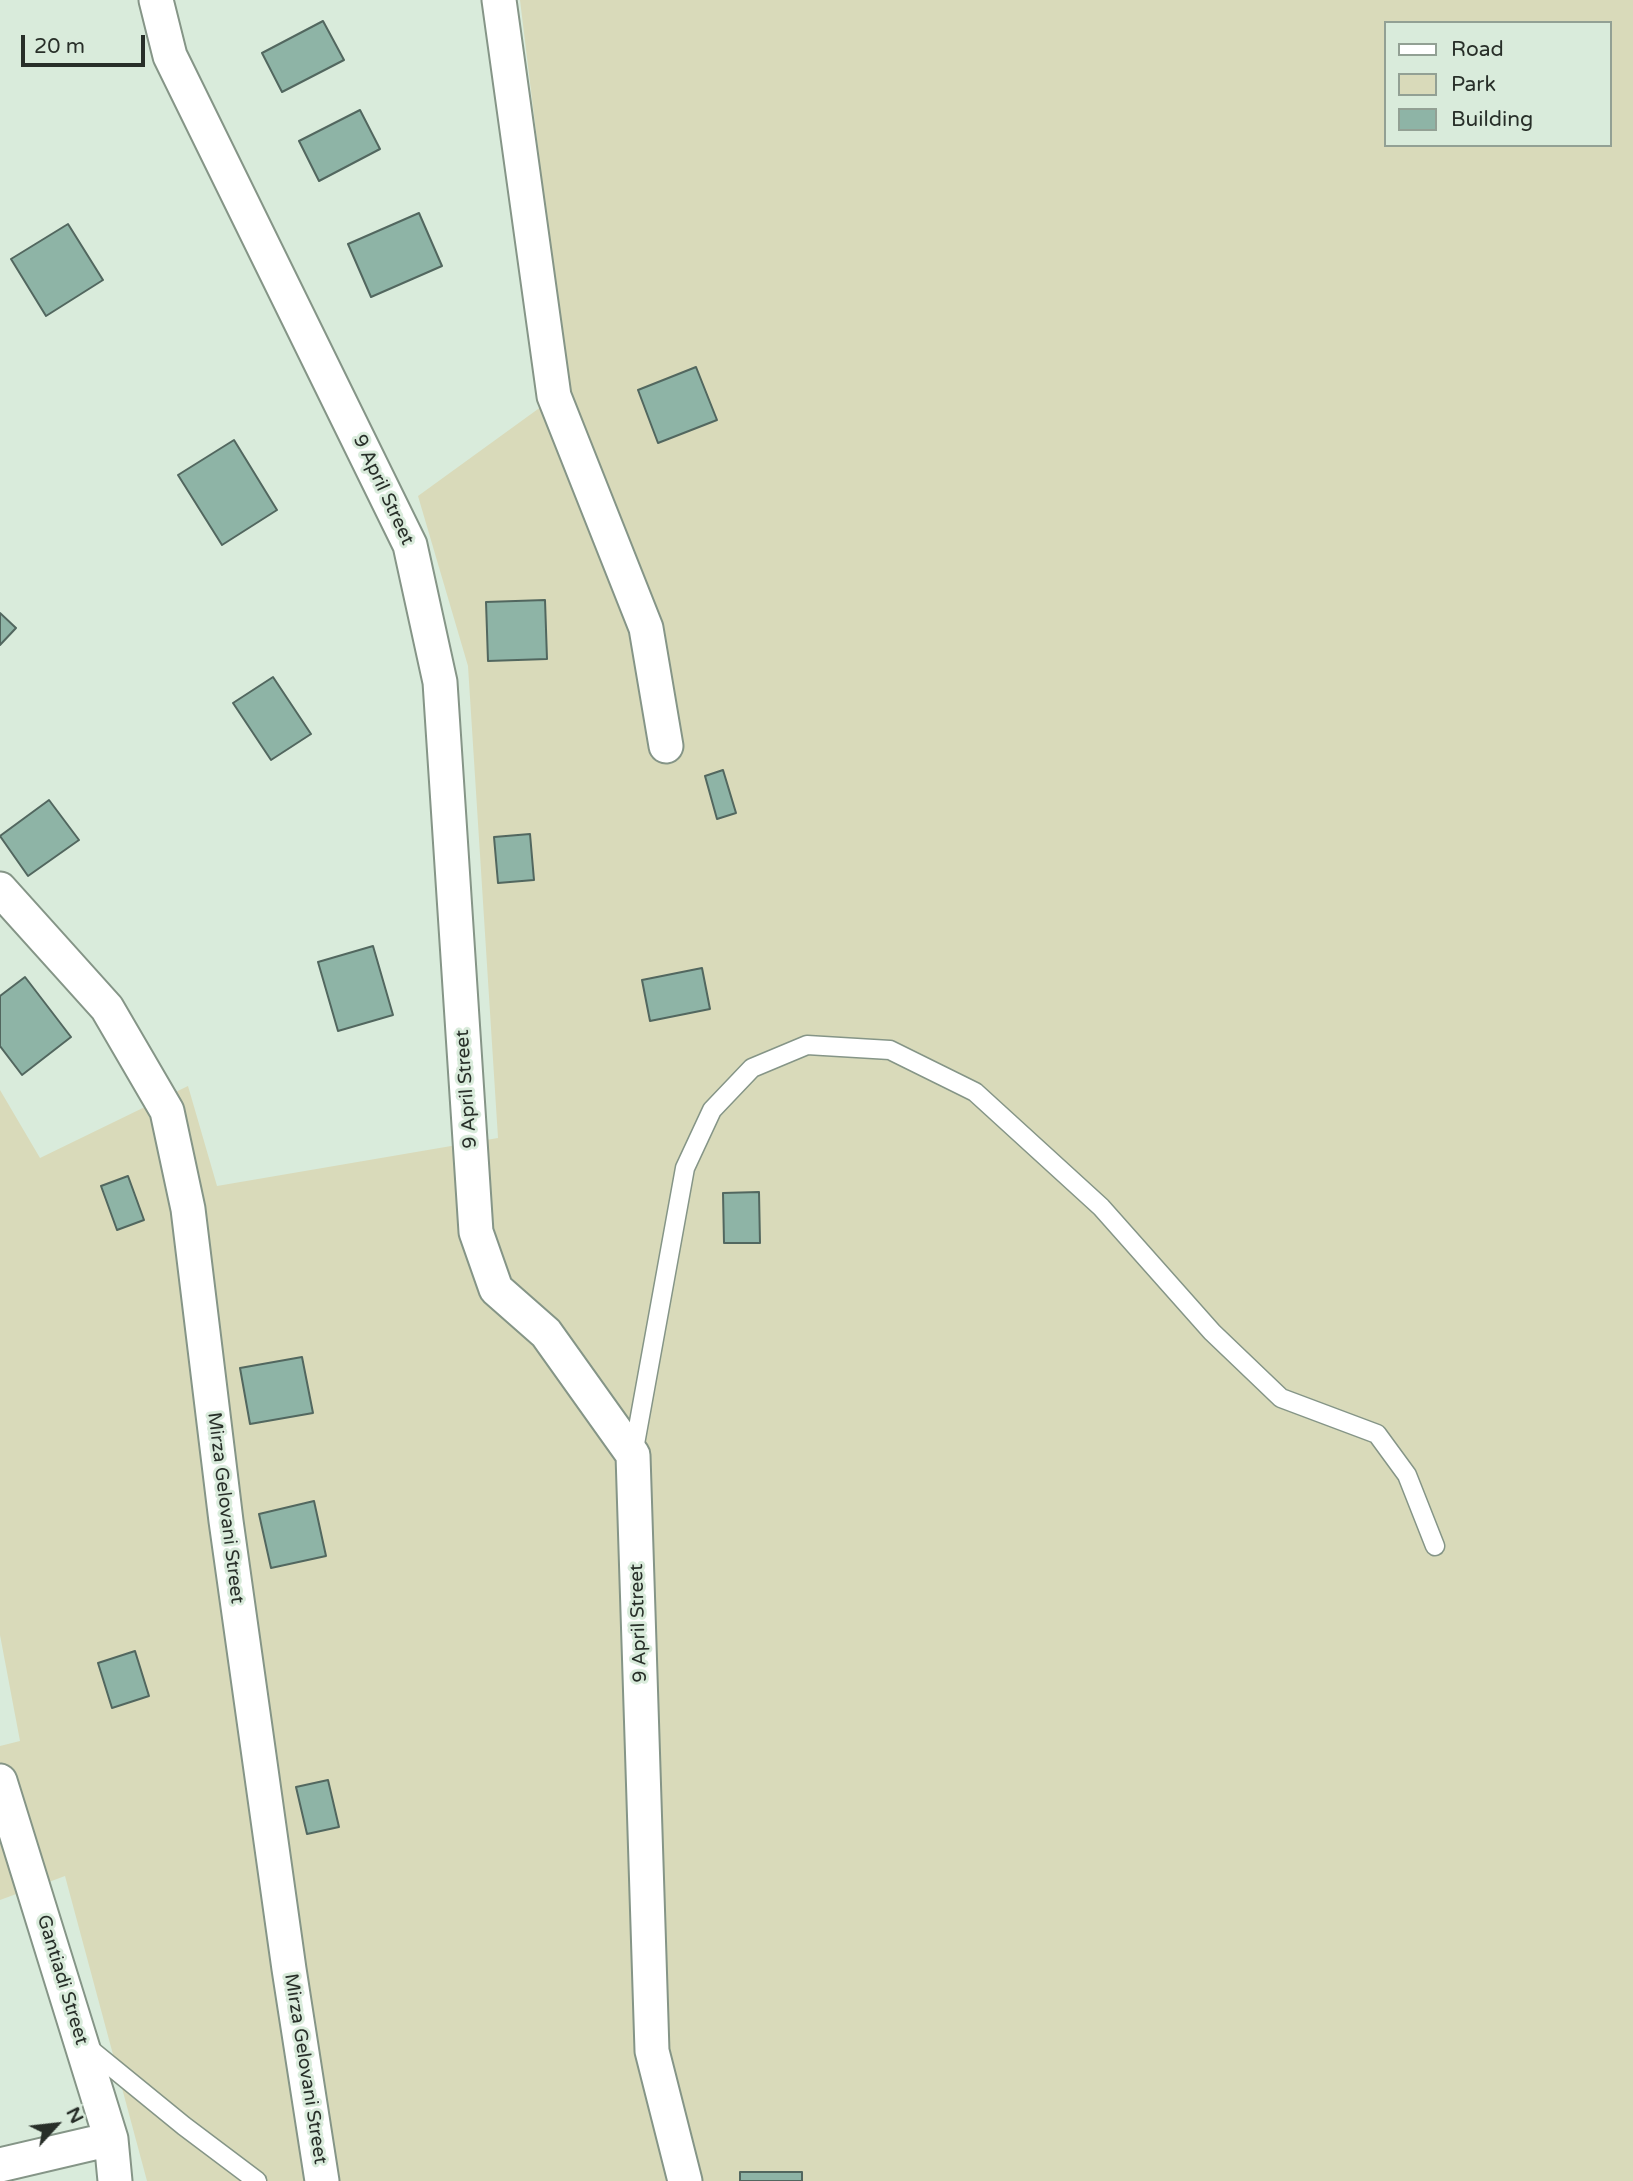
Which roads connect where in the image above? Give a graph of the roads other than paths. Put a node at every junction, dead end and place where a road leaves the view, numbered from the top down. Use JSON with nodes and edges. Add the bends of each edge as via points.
{"nodes":[{"id":1,"x":156,"y":0,"type":"edge"},
{"id":2,"x":499,"y":0,"type":"edge"},
{"id":3,"x":666,"y":746,"type":"dead end"},
{"id":4,"x":0,"y":889,"type":"edge"},
{"id":5,"x":633,"y":1455,"type":"junction"},
{"id":6,"x":1435,"y":1546,"type":"dead end"},
{"id":7,"x":0,"y":1781,"type":"edge"},
{"id":8,"x":81,"y":2042,"type":"junction"},
{"id":9,"x":111,"y":2139,"type":"junction"},
{"id":10,"x":0,"y":2165,"type":"edge"},
{"id":11,"x":115,"y":2181,"type":"edge"},
{"id":12,"x":257,"y":2181,"type":"edge"},
{"id":13,"x":322,"y":2181,"type":"edge"},
{"id":14,"x":685,"y":2181,"type":"edge"}],
"edges":[{"from":1,"to":5,"type":"street","name":"9 April Street","via":[[170,56],[410,545],[440,682],[476,1232],[496,1289],[546,1333]]},
{"from":2,"to":3,"type":"street","via":[[554,396],[646,628]]},
{"from":4,"to":13,"type":"street","name":"Mirza Gelovani Street","via":[[107,1008],[167,1111],[188,1209],[226,1521]]},
{"from":5,"to":6,"type":"lane","via":[[685,1168],[712,1110],[752,1068],[807,1045],[890,1050],[975,1092],[1101,1208],[1212,1332],[1281,1398],[1377,1434],[1407,1475]]},
{"from":5,"to":14,"type":"street","name":"9 April Street","via":[[652,2051]]},
{"from":7,"to":8,"type":"street","name":"Gantiadi Street"},
{"from":8,"to":9,"type":"street","name":"Gantiadi Street"},
{"from":8,"to":12,"type":"lane"},
{"from":9,"to":10,"type":"street"},
{"from":9,"to":11,"type":"street","name":"Gantiadi Street"}]}
